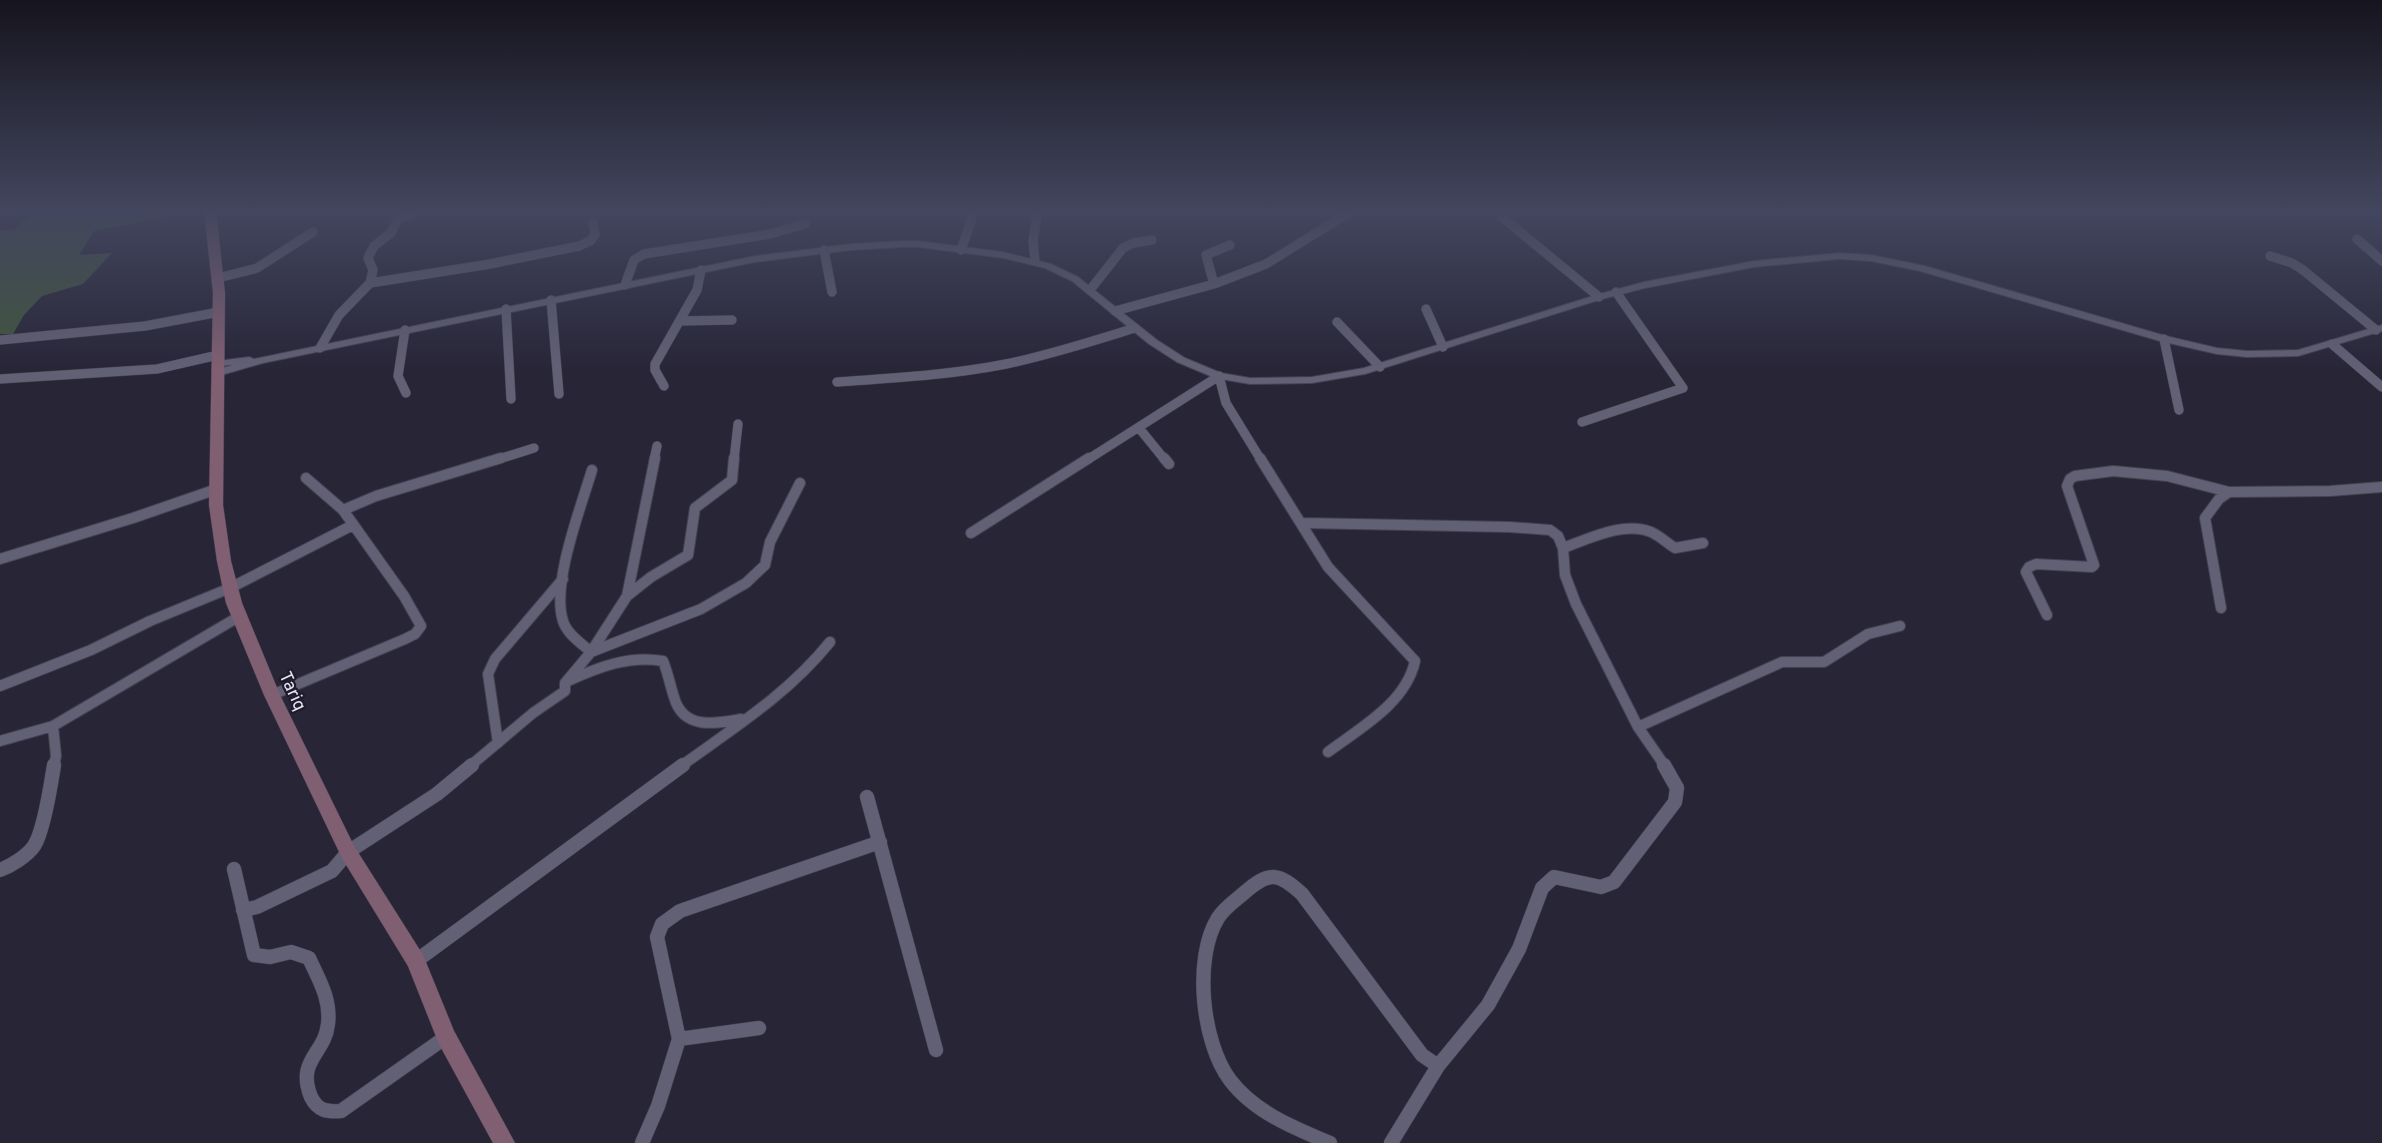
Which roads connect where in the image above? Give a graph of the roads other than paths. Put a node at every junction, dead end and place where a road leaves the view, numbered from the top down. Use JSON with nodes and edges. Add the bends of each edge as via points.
{"nodes":[{"id":1,"x":216,"y":263,"type":"edge"},
{"id":2,"x":264,"y":263,"type":"edge"},
{"id":3,"x":369,"y":263,"type":"edge"},
{"id":4,"x":493,"y":263,"type":"edge"},
{"id":5,"x":633,"y":263,"type":"edge"},
{"id":6,"x":734,"y":263,"type":"edge"},
{"id":7,"x":827,"y":263,"type":"edge"},
{"id":8,"x":1041,"y":263,"type":"edge"},
{"id":9,"x":1111,"y":263,"type":"edge"},
{"id":10,"x":1208,"y":263,"type":"edge"},
{"id":11,"x":1264,"y":263,"type":"edge"},
{"id":12,"x":1558,"y":263,"type":"edge"},
{"id":13,"x":1761,"y":263,"type":"edge"},
{"id":14,"x":1898,"y":263,"type":"edge"},
{"id":15,"x":2293,"y":263,"type":"edge"},
{"id":16,"x":701,"y":270,"type":"junction"},
{"id":17,"x":218,"y":278,"type":"junction"},
{"id":18,"x":370,"y":283,"type":"junction"},
{"id":19,"x":1214,"y":284,"type":"junction"},
{"id":20,"x":625,"y":285,"type":"junction"},
{"id":21,"x":1090,"y":290,"type":"junction"},
{"id":22,"x":832,"y":292,"type":"dead end"},
{"id":23,"x":1616,"y":292,"type":"junction"},
{"id":24,"x":1599,"y":297,"type":"junction"},
{"id":25,"x":550,"y":300,"type":"junction"},
{"id":26,"x":507,"y":309,"type":"junction"},
{"id":27,"x":1426,"y":309,"type":"dead end"},
{"id":28,"x":1115,"y":311,"type":"junction"},
{"id":29,"x":219,"y":312,"type":"junction"},
{"id":30,"x":732,"y":320,"type":"dead end"},
{"id":31,"x":680,"y":321,"type":"junction"},
{"id":32,"x":1337,"y":322,"type":"dead end"},
{"id":33,"x":1135,"y":328,"type":"junction"},
{"id":34,"x":2379,"y":329,"type":"edge"},
{"id":35,"x":405,"y":330,"type":"junction"},
{"id":36,"x":2164,"y":339,"type":"junction"},
{"id":37,"x":0,"y":340,"type":"edge"},
{"id":38,"x":2332,"y":344,"type":"junction"},
{"id":39,"x":1443,"y":347,"type":"junction"},
{"id":40,"x":320,"y":348,"type":"junction"},
{"id":41,"x":259,"y":361,"type":"junction"},
{"id":42,"x":218,"y":366,"type":"junction"},
{"id":43,"x":1380,"y":367,"type":"junction"},
{"id":44,"x":1219,"y":376,"type":"junction"},
{"id":45,"x":0,"y":379,"type":"edge"},
{"id":46,"x":837,"y":382,"type":"dead end"},
{"id":47,"x":664,"y":386,"type":"dead end"},
{"id":48,"x":2382,"y":387,"type":"edge"},
{"id":49,"x":406,"y":393,"type":"dead end"},
{"id":50,"x":560,"y":394,"type":"dead end"},
{"id":51,"x":511,"y":399,"type":"dead end"},
{"id":52,"x":2179,"y":410,"type":"dead end"},
{"id":53,"x":1582,"y":422,"type":"dead end"},
{"id":54,"x":738,"y":424,"type":"dead end"},
{"id":55,"x":1139,"y":428,"type":"junction"},
{"id":56,"x":657,"y":446,"type":"dead end"},
{"id":57,"x":534,"y":448,"type":"dead end"},
{"id":58,"x":1169,"y":464,"type":"dead end"},
{"id":59,"x":592,"y":470,"type":"dead end"},
{"id":60,"x":306,"y":478,"type":"dead end"},
{"id":61,"x":800,"y":483,"type":"dead end"},
{"id":62,"x":2382,"y":487,"type":"edge"},
{"id":63,"x":217,"y":489,"type":"junction"},
{"id":64,"x":2229,"y":492,"type":"junction"},
{"id":65,"x":343,"y":510,"type":"junction"},
{"id":66,"x":1303,"y":523,"type":"junction"},
{"id":67,"x":353,"y":525,"type":"junction"},
{"id":68,"x":971,"y":533,"type":"dead end"},
{"id":69,"x":1703,"y":543,"type":"dead end"},
{"id":70,"x":1563,"y":548,"type":"junction"},
{"id":71,"x":0,"y":558,"type":"edge"},
{"id":72,"x":563,"y":579,"type":"junction"},
{"id":73,"x":230,"y":588,"type":"junction"},
{"id":74,"x":627,"y":596,"type":"junction"},
{"id":75,"x":2221,"y":608,"type":"dead end"},
{"id":76,"x":2047,"y":615,"type":"dead end"},
{"id":77,"x":240,"y":616,"type":"junction"},
{"id":78,"x":1900,"y":626,"type":"dead end"},
{"id":79,"x":830,"y":642,"type":"dead end"},
{"id":80,"x":591,"y":652,"type":"junction"},
{"id":81,"x":565,"y":683,"type":"junction"},
{"id":82,"x":0,"y":686,"type":"edge"},
{"id":83,"x":272,"y":695,"type":"junction"},
{"id":84,"x":744,"y":718,"type":"junction"},
{"id":85,"x":52,"y":726,"type":"junction"},
{"id":86,"x":1638,"y":727,"type":"junction"},
{"id":87,"x":0,"y":741,"type":"edge"},
{"id":88,"x":498,"y":743,"type":"junction"},
{"id":89,"x":1328,"y":752,"type":"dead end"},
{"id":90,"x":867,"y":797,"type":"dead end"},
{"id":91,"x":880,"y":842,"type":"junction"},
{"id":92,"x":348,"y":852,"type":"junction"},
{"id":93,"x":234,"y":869,"type":"dead end"},
{"id":94,"x":0,"y":870,"type":"edge"},
{"id":95,"x":243,"y":910,"type":"junction"},
{"id":96,"x":416,"y":961,"type":"junction"},
{"id":97,"x":759,"y":1028,"type":"dead end"},
{"id":98,"x":446,"y":1037,"type":"junction"},
{"id":99,"x":679,"y":1039,"type":"junction"},
{"id":100,"x":936,"y":1050,"type":"dead end"},
{"id":101,"x":1438,"y":1066,"type":"junction"},
{"id":102,"x":505,"y":1143,"type":"edge"},
{"id":103,"x":642,"y":1143,"type":"edge"},
{"id":104,"x":1330,"y":1143,"type":"edge"},
{"id":105,"x":1391,"y":1143,"type":"edge"}],
"edges":[{"from":1,"to":17,"type":"main road","name":"Tariq"},
{"from":2,"to":17,"type":"street"},
{"from":3,"to":18,"type":"street","via":[[373,270]]},
{"from":4,"to":18,"type":"street"},
{"from":5,"to":20,"type":"street"},
{"from":6,"to":16,"type":"street"},
{"from":7,"to":22,"type":"street"},
{"from":8,"to":21,"type":"street"},
{"from":9,"to":21,"type":"street"},
{"from":10,"to":19,"type":"street"},
{"from":11,"to":19,"type":"street"},
{"from":12,"to":24,"type":"street"},
{"from":13,"to":23,"type":"street"},
{"from":14,"to":36,"type":"street"},
{"from":15,"to":34,"type":"street"},
{"from":16,"to":20,"type":"street"},
{"from":16,"to":31,"type":"street","via":[[698,290]]},
{"from":17,"to":29,"type":"main road","name":"Tariq"},
{"from":18,"to":40,"type":"street","via":[[339,315]]},
{"from":19,"to":28,"type":"street"},
{"from":20,"to":25,"type":"street"},
{"from":21,"to":28,"type":"street"},
{"from":23,"to":24,"type":"street"},
{"from":23,"to":53,"type":"street","via":[[1683,388]]},
{"from":24,"to":39,"type":"street"},
{"from":25,"to":26,"type":"street"},
{"from":25,"to":50,"type":"street"},
{"from":26,"to":35,"type":"street"},
{"from":26,"to":51,"type":"street"},
{"from":27,"to":39,"type":"street"},
{"from":28,"to":33,"type":"street"},
{"from":29,"to":37,"type":"street","via":[[145,326]]},
{"from":29,"to":42,"type":"main road","name":"Tariq"},
{"from":30,"to":31,"type":"street"},
{"from":31,"to":47,"type":"street","via":[[655,364]]},
{"from":32,"to":43,"type":"street"},
{"from":33,"to":44,"type":"street","via":[[1180,360]]},
{"from":33,"to":46,"type":"street","via":[[1070,349],[991,367]]},
{"from":34,"to":38,"type":"street"},
{"from":35,"to":40,"type":"street"},
{"from":35,"to":49,"type":"street","via":[[398,375]]},
{"from":36,"to":38,"type":"street","via":[[2247,354],[2298,353]]},
{"from":36,"to":52,"type":"street"},
{"from":38,"to":48,"type":"street"},
{"from":39,"to":43,"type":"street"},
{"from":40,"to":41,"type":"street"},
{"from":41,"to":42,"type":"street"},
{"from":41,"to":42,"type":"street","via":[[225,380]]},
{"from":42,"to":45,"type":"street"},
{"from":42,"to":63,"type":"main road","name":"Tariq"},
{"from":43,"to":44,"type":"street","via":[[1312,380],[1250,381]]},
{"from":44,"to":55,"type":"street"},
{"from":44,"to":66,"type":"street","via":[[1226,404]]},
{"from":54,"to":74,"type":"street","via":[[732,480],[695,508],[688,555]]},
{"from":55,"to":58,"type":"street"},
{"from":55,"to":68,"type":"street"},
{"from":56,"to":74,"type":"street"},
{"from":57,"to":65,"type":"street","via":[[376,496]]},
{"from":59,"to":72,"type":"street"},
{"from":60,"to":65,"type":"street"},
{"from":61,"to":80,"type":"street","via":[[770,542],[765,565],[746,583],[701,609]]},
{"from":62,"to":64,"type":"street"},
{"from":63,"to":71,"type":"street"},
{"from":63,"to":73,"type":"main road","name":"Tariq","via":[[218,523]]},
{"from":64,"to":75,"type":"street","via":[[2205,518],[2220,585]]},
{"from":64,"to":76,"type":"street","via":[[2167,476],[2123,472],[2070,479],[2067,486],[2094,565],[2029,567],[2026,572]]},
{"from":65,"to":67,"type":"street"},
{"from":66,"to":70,"type":"street","via":[[1537,528],[1558,536]]},
{"from":66,"to":89,"type":"street","via":[[1334,574],[1415,661],[1415,672],[1392,701]]},
{"from":67,"to":73,"type":"street"},
{"from":67,"to":83,"type":"street","via":[[421,626],[405,639]]},
{"from":69,"to":70,"type":"street","via":[[1675,548],[1655,534],[1634,529]]},
{"from":70,"to":86,"type":"street","via":[[1566,575],[1576,604]]},
{"from":72,"to":80,"type":"street","via":[[562,620]]},
{"from":72,"to":88,"type":"street","via":[[495,659],[488,674]]},
{"from":73,"to":77,"type":"main road","name":"Tariq"},
{"from":73,"to":82,"type":"street"},
{"from":74,"to":80,"type":"street"},
{"from":77,"to":83,"type":"main road","name":"Tariq"},
{"from":77,"to":85,"type":"street"},
{"from":78,"to":86,"type":"street","via":[[1868,634],[1824,662],[1782,662]]},
{"from":79,"to":84,"type":"street","via":[[789,687]]},
{"from":80,"to":81,"type":"street"},
{"from":81,"to":84,"type":"street","via":[[620,661],[652,658],[663,662],[675,704],[684,717],[692,722],[718,723]]},
{"from":81,"to":88,"type":"street","via":[[565,691]]},
{"from":83,"to":92,"type":"main road","name":"Tariq"},
{"from":84,"to":96,"type":"street"},
{"from":85,"to":87,"type":"street"},
{"from":85,"to":94,"type":"street","via":[[56,756],[34,846]]},
{"from":86,"to":101,"type":"street","via":[[1675,779],[1675,802],[1608,887],[1599,889],[1560,876],[1542,888],[1519,949],[1488,1005]]},
{"from":88,"to":92,"type":"street","via":[[437,794]]},
{"from":90,"to":91,"type":"street"},
{"from":91,"to":99,"type":"street","via":[[680,910],[666,919],[658,927],[657,937]]},
{"from":91,"to":100,"type":"street"},
{"from":92,"to":95,"type":"street","via":[[332,871],[258,907]]},
{"from":92,"to":96,"type":"main road","name":"Tariq"},
{"from":93,"to":95,"type":"street"},
{"from":95,"to":98,"type":"street","via":[[254,955],[270,957],[291,952],[309,958],[328,1001],[328,1026],[306,1072],[315,1105],[326,1112],[341,1111],[361,1099]]},
{"from":96,"to":98,"type":"main road","name":"Tariq"},
{"from":97,"to":99,"type":"street"},
{"from":98,"to":102,"type":"main road","name":"Tariq"},
{"from":99,"to":103,"type":"street"},
{"from":101,"to":104,"type":"street","via":[[1422,1055],[1302,894],[1284,877],[1268,875],[1248,889],[1218,917],[1204,963],[1203,993],[1213,1041],[1229,1079],[1258,1108],[1292,1128]]},
{"from":101,"to":105,"type":"street"}]}
